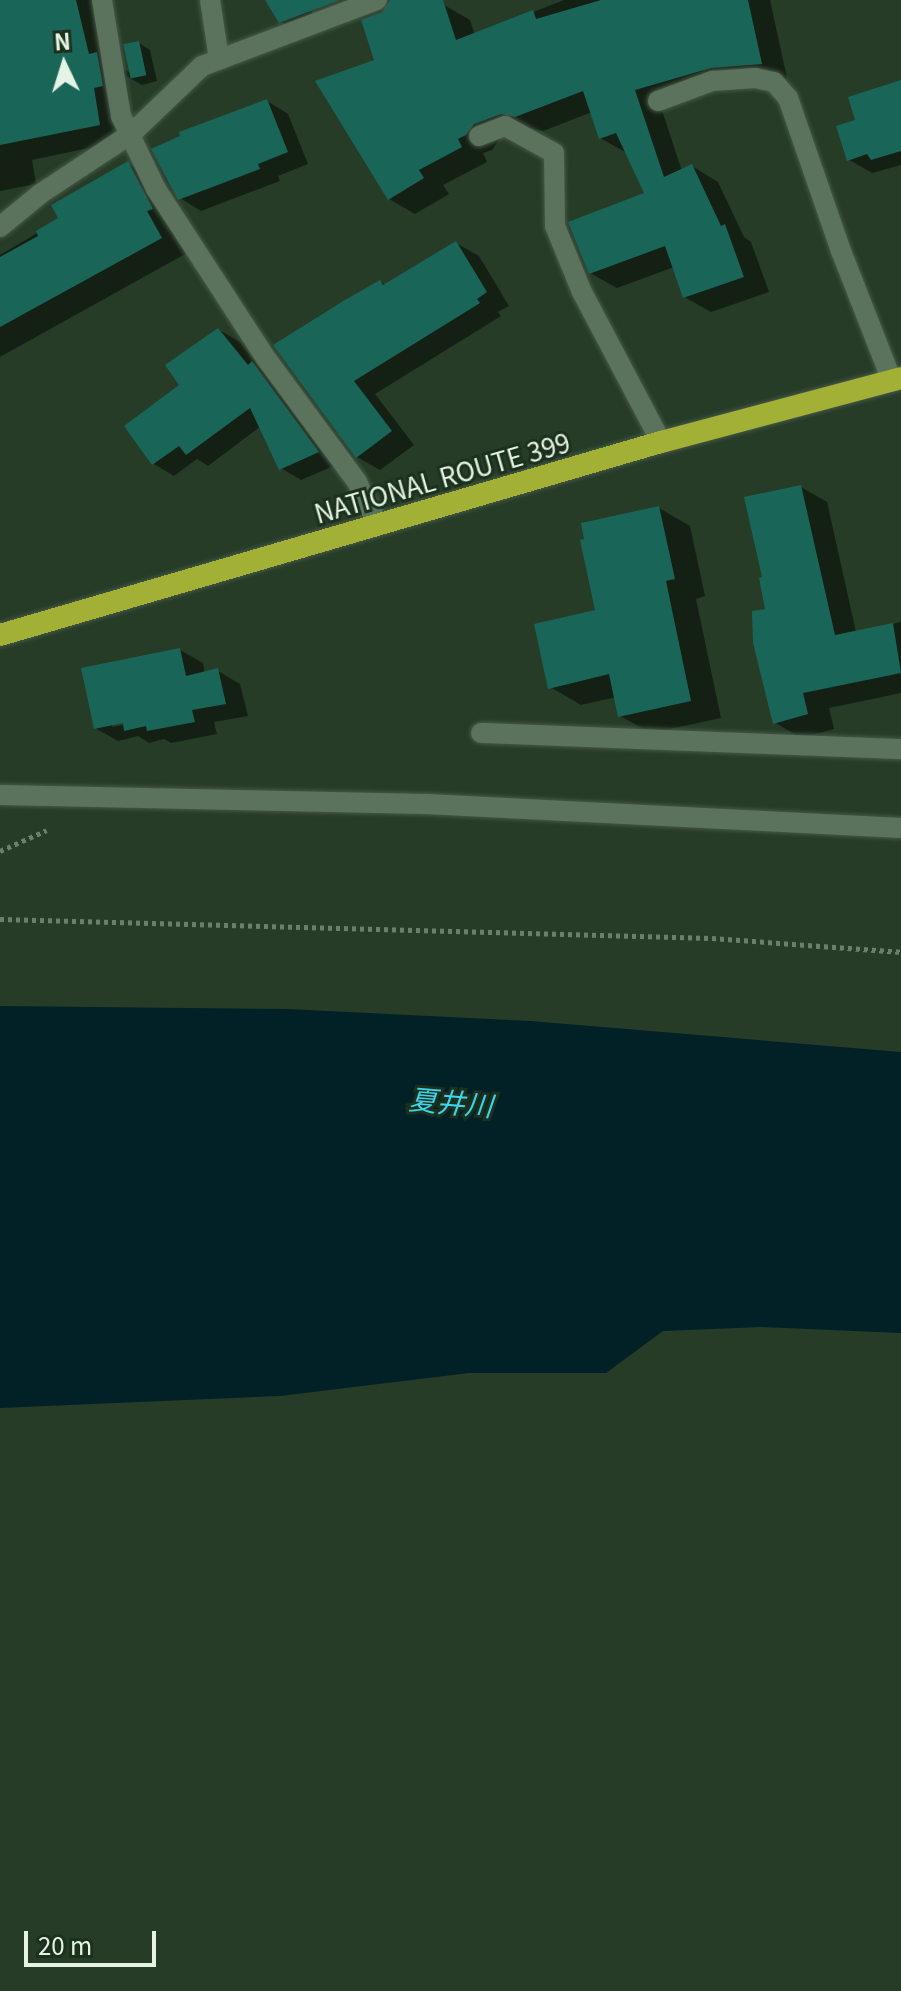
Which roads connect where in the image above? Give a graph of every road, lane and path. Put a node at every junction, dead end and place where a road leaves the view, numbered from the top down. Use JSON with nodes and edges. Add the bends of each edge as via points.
{"nodes":[{"id":1,"x":102,"y":0,"type":"edge"},
{"id":2,"x":210,"y":0,"type":"edge"},
{"id":3,"x":377,"y":0,"type":"edge"},
{"id":4,"x":219,"y":59,"type":"junction"},
{"id":5,"x":658,"y":101,"type":"dead end"},
{"id":6,"x":132,"y":133,"type":"junction"},
{"id":7,"x":479,"y":136,"type":"dead end"},
{"id":8,"x":0,"y":227,"type":"edge"},
{"id":9,"x":897,"y":379,"type":"edge"},
{"id":10,"x":661,"y":442,"type":"junction"},
{"id":11,"x":378,"y":524,"type":"junction"},
{"id":12,"x":0,"y":635,"type":"edge"},
{"id":13,"x":481,"y":733,"type":"dead end"},
{"id":14,"x":901,"y":749,"type":"edge"},
{"id":15,"x":0,"y":795,"type":"edge"},
{"id":16,"x":901,"y":828,"type":"edge"},
{"id":17,"x":0,"y":919,"type":"edge"},
{"id":18,"x":901,"y":952,"type":"edge"}],
"edges":[{"from":1,"to":6,"type":"street","via":[[121,116]]},
{"from":2,"to":4,"type":"street"},
{"from":3,"to":4,"type":"street"},
{"from":4,"to":6,"type":"street","via":[[202,66]]},
{"from":5,"to":9,"type":"street","via":[[712,81],[755,78],[774,82],[781,90],[798,122],[841,251]]},
{"from":6,"to":8,"type":"street"},
{"from":6,"to":11,"type":"street","via":[[156,189],[265,357],[357,482]]},
{"from":7,"to":10,"type":"street","via":[[505,126],[554,153],[555,226],[582,292]]},
{"from":9,"to":10,"type":"highway","name":"NATIONAL ROUTE 399"},
{"from":10,"to":11,"type":"highway","name":"NATIONAL ROUTE 399"},
{"from":11,"to":12,"type":"highway","name":"NATIONAL ROUTE 399"},
{"from":13,"to":14,"type":"street"},
{"from":15,"to":16,"type":"street","via":[[427,804]]},
{"from":17,"to":18,"type":"path","via":[[712,938]]}]}
